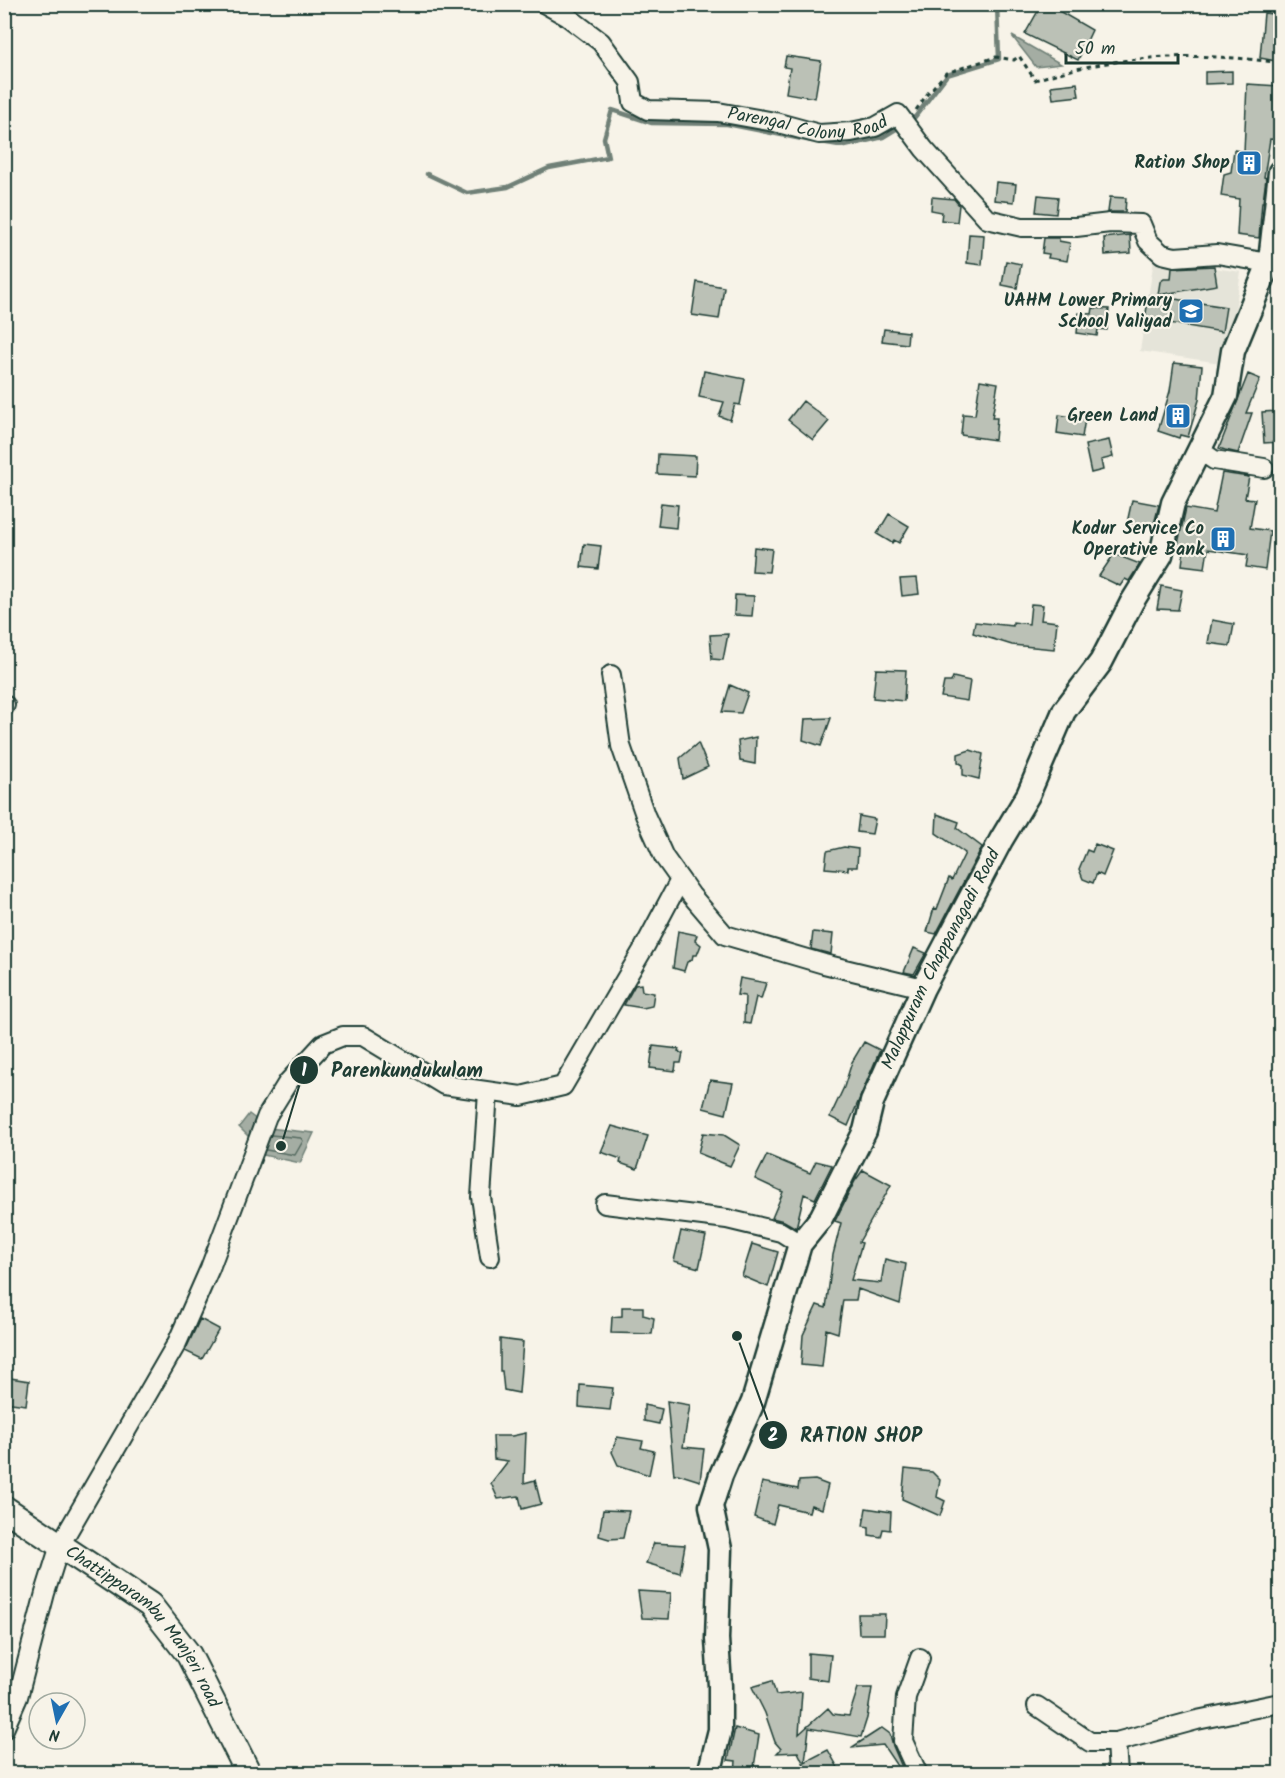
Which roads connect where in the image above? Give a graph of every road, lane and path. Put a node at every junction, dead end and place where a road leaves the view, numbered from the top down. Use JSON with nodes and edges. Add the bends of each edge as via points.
{"nodes":[{"id":1,"x":545,"y":4,"type":"edge"},
{"id":2,"x":1281,"y":63,"type":"edge"},
{"id":3,"x":906,"y":124,"type":"junction"},
{"id":4,"x":1281,"y":172,"type":"edge"},
{"id":5,"x":1273,"y":261,"type":"edge"},
{"id":6,"x":1198,"y":449,"type":"junction"},
{"id":7,"x":1264,"y":468,"type":"dead end"},
{"id":8,"x":611,"y":675,"type":"dead end"},
{"id":9,"x":680,"y":880,"type":"junction"},
{"id":10,"x":923,"y":988,"type":"junction"},
{"id":11,"x":488,"y":1092,"type":"junction"},
{"id":12,"x":605,"y":1204,"type":"dead end"},
{"id":13,"x":800,"y":1244,"type":"junction"},
{"id":14,"x":490,"y":1257,"type":"dead end"},
{"id":15,"x":4,"y":1508,"type":"edge"},
{"id":16,"x":60,"y":1545,"type":"junction"},
{"id":17,"x":920,"y":1658,"type":"dead end"},
{"id":18,"x":1281,"y":1703,"type":"edge"},
{"id":19,"x":1037,"y":1706,"type":"dead end"},
{"id":20,"x":4,"y":1729,"type":"edge"},
{"id":21,"x":1116,"y":1742,"type":"junction"},
{"id":22,"x":249,"y":1773,"type":"edge"},
{"id":23,"x":709,"y":1773,"type":"edge"},
{"id":24,"x":918,"y":1773,"type":"edge"},
{"id":25,"x":1118,"y":1773,"type":"edge"}],
"edges":[{"from":1,"to":3,"type":"street","name":"Parengal Colony Road","via":[[601,42],[630,82],[633,102],[648,110],[718,112],[819,134],[876,127],[898,114]]},
{"from":2,"to":3,"type":"path","via":[[1242,58],[1138,58],[1035,80],[1019,56],[1014,60],[996,57],[946,73]]},
{"from":3,"to":5,"type":"street","name":"Parengal Colony Road","via":[[987,219],[1022,227],[1141,224],[1148,241],[1162,254],[1217,254]]},
{"from":4,"to":5,"type":"street","name":"Malappuram Chappanagadi Road"},
{"from":5,"to":6,"type":"street","name":"Malappuram Chappanagadi Road","via":[[1233,351],[1226,396]]},
{"from":6,"to":7,"type":"street","via":[[1214,460]]},
{"from":6,"to":10,"type":"street","name":"Malappuram Chappanagadi Road","via":[[1173,503],[1161,555],[1101,662],[1064,711],[1028,795]]},
{"from":8,"to":9,"type":"street","via":[[621,746],[645,815],[664,857]]},
{"from":9,"to":10,"type":"street","via":[[725,935]]},
{"from":9,"to":11,"type":"street","via":[[563,1086],[521,1096]]},
{"from":10,"to":13,"type":"street","name":"Malappuram Chappanagadi Road","via":[[872,1102],[865,1131],[820,1218]]},
{"from":11,"to":14,"type":"street","via":[[481,1197]]},
{"from":11,"to":16,"type":"street","via":[[444,1085],[363,1036],[343,1036],[323,1044],[288,1082],[267,1116],[210,1268],[177,1343]]},
{"from":12,"to":13,"type":"street","via":[[727,1219],[781,1232]]},
{"from":13,"to":23,"type":"street","name":"Malappuram Chappanagadi Road","via":[[753,1401],[711,1506],[720,1549],[720,1730]]},
{"from":15,"to":16,"type":"main road","name":"Chattipparambu Manjeri road"},
{"from":16,"to":20,"type":"street","via":[[18,1697]]},
{"from":16,"to":22,"type":"main road","name":"Chattipparambu Manjeri road","via":[[150,1605],[189,1655]]},
{"from":17,"to":24,"type":"street","via":[[906,1697],[903,1741]]},
{"from":18,"to":21,"type":"street"},
{"from":19,"to":21,"type":"street","via":[[1090,1742]]},
{"from":21,"to":25,"type":"street"}]}
